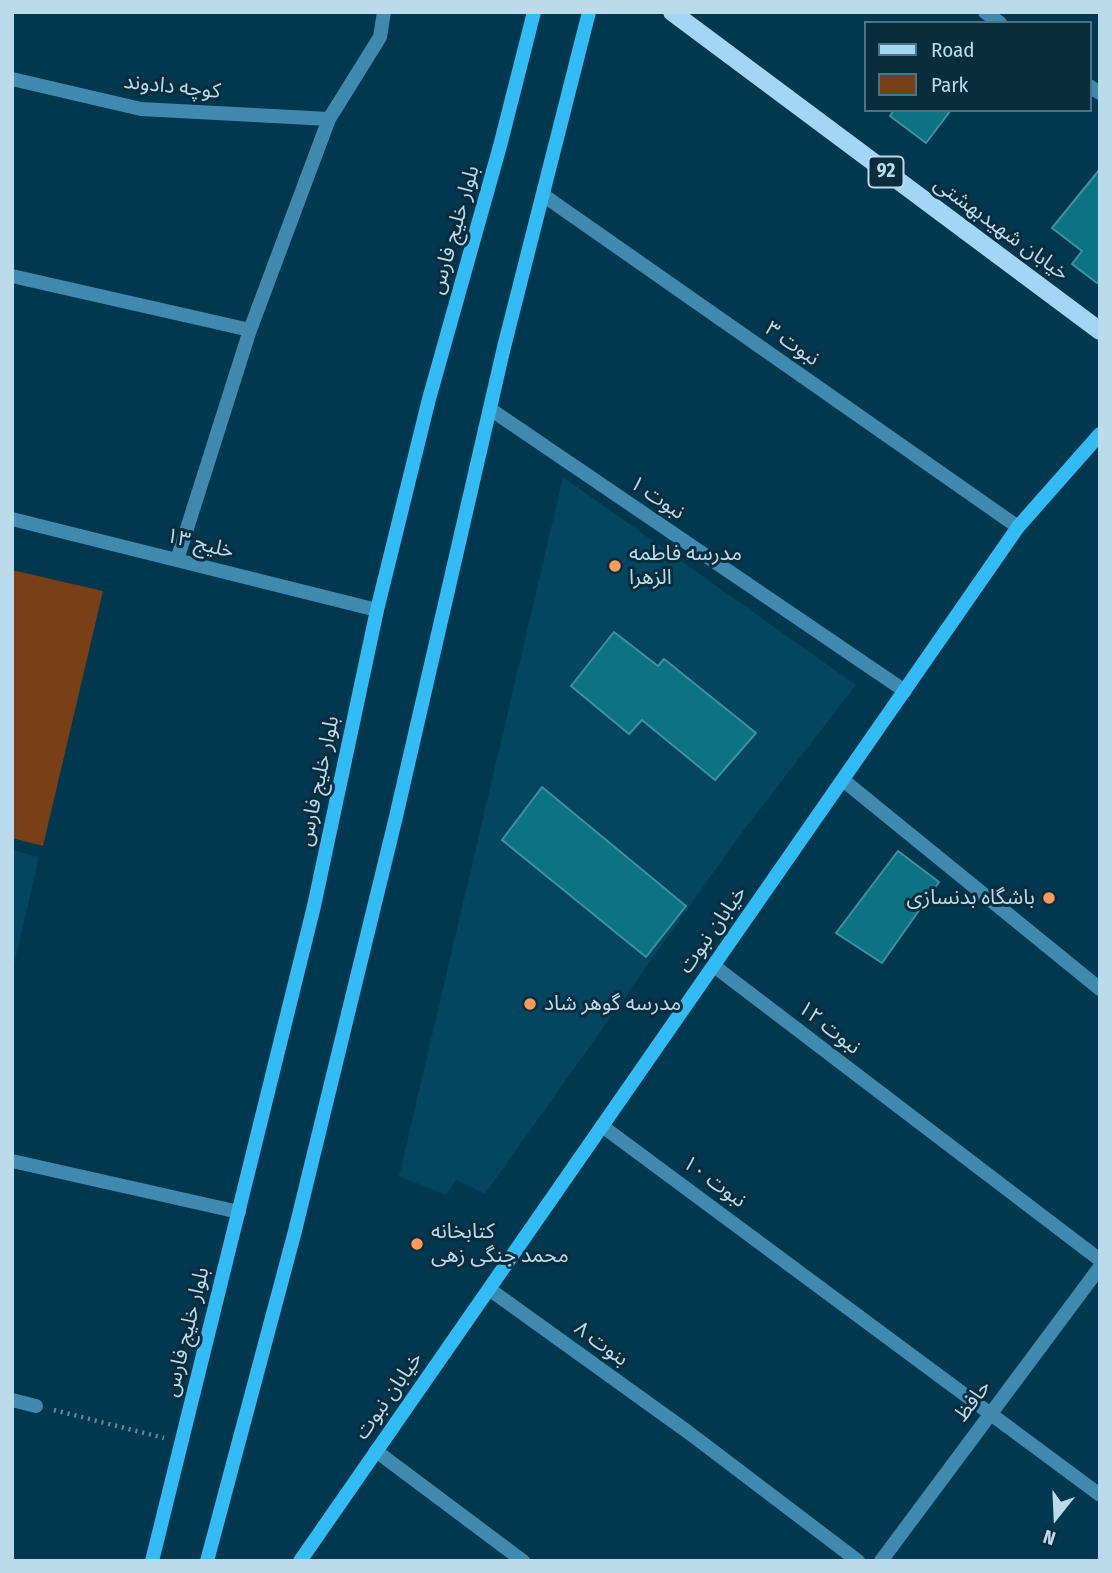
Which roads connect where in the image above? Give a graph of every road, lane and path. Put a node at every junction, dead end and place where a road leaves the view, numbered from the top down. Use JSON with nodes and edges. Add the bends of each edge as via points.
{"nodes":[{"id":1,"x":384,"y":12,"type":"edge"},
{"id":2,"x":534,"y":12,"type":"edge"},
{"id":3,"x":589,"y":12,"type":"edge"},
{"id":4,"x":672,"y":12,"type":"edge"},
{"id":5,"x":12,"y":79,"type":"edge"},
{"id":6,"x":329,"y":119,"type":"junction"},
{"id":7,"x":543,"y":195,"type":"junction"},
{"id":8,"x":12,"y":276,"type":"edge"},
{"id":9,"x":250,"y":330,"type":"junction"},
{"id":10,"x":1100,"y":331,"type":"edge"},
{"id":11,"x":490,"y":410,"type":"junction"},
{"id":12,"x":1099,"y":435,"type":"edge"},
{"id":13,"x":12,"y":519,"type":"edge"},
{"id":14,"x":1018,"y":527,"type":"junction"},
{"id":15,"x":177,"y":560,"type":"junction"},
{"id":16,"x":377,"y":610,"type":"junction"},
{"id":17,"x":905,"y":691,"type":"junction"},
{"id":18,"x":843,"y":780,"type":"junction"},
{"id":19,"x":714,"y":965,"type":"junction"},
{"id":20,"x":1100,"y":989,"type":"edge"},
{"id":21,"x":602,"y":1126,"type":"junction"},
{"id":22,"x":12,"y":1161,"type":"edge"},
{"id":23,"x":239,"y":1212,"type":"junction"},
{"id":24,"x":1100,"y":1260,"type":"edge"},
{"id":25,"x":1100,"y":1267,"type":"edge"},
{"id":26,"x":489,"y":1289,"type":"junction"},
{"id":27,"x":12,"y":1400,"type":"edge"},
{"id":28,"x":36,"y":1406,"type":"joint"},
{"id":29,"x":991,"y":1413,"type":"junction"},
{"id":30,"x":181,"y":1442,"type":"junction"},
{"id":31,"x":376,"y":1451,"type":"junction"},
{"id":32,"x":1100,"y":1495,"type":"edge"},
{"id":33,"x":152,"y":1561,"type":"edge"},
{"id":34,"x":207,"y":1561,"type":"edge"},
{"id":35,"x":300,"y":1561,"type":"edge"},
{"id":36,"x":523,"y":1561,"type":"edge"},
{"id":37,"x":858,"y":1561,"type":"edge"},
{"id":38,"x":881,"y":1561,"type":"edge"}],
"edges":[{"from":1,"to":6,"type":"street","via":[[380,37]]},
{"from":2,"to":16,"type":"main road","name":"بلوار خلیج فارس"},
{"from":3,"to":7,"type":"main road"},
{"from":4,"to":10,"type":"main road","name":"خیابان شهیدبهشتی","number":"92"},
{"from":5,"to":6,"type":"street","name":"کوچه دادوند","via":[[141,109]]},
{"from":6,"to":9,"type":"street"},
{"from":7,"to":11,"type":"main road"},
{"from":7,"to":14,"type":"street","name":"نبوت ۳"},
{"from":8,"to":9,"type":"street"},
{"from":9,"to":15,"type":"street"},
{"from":11,"to":17,"type":"street","name":"نبوت ۱"},
{"from":11,"to":34,"type":"main road","via":[[298,1218]]},
{"from":12,"to":14,"type":"main road","name":"خیابان نبوت"},
{"from":13,"to":15,"type":"street","name":"خلیج ۱۳"},
{"from":14,"to":17,"type":"main road","name":"خیابان نبوت"},
{"from":15,"to":16,"type":"street","name":"خلیج ۱۳"},
{"from":16,"to":23,"type":"main road","name":"بلوار خلیج فارس","via":[[314,906]]},
{"from":17,"to":18,"type":"main road","name":"خیابان نبوت"},
{"from":18,"to":19,"type":"main road","name":"خیابان نبوت"},
{"from":18,"to":20,"type":"street"},
{"from":19,"to":21,"type":"main road","name":"خیابان نبوت"},
{"from":19,"to":24,"type":"street","name":"نبوت ۱۲"},
{"from":21,"to":26,"type":"main road","name":"خیابان نبوت"},
{"from":21,"to":29,"type":"street","name":"نبوت ۱۰"},
{"from":22,"to":23,"type":"street"},
{"from":23,"to":30,"type":"main road","name":"بلوار خلیج فارس"},
{"from":25,"to":29,"type":"street","name":"حافظ"},
{"from":26,"to":31,"type":"main road","name":"خیابان نبوت"},
{"from":26,"to":37,"type":"street","name":"بنوت ۸"},
{"from":27,"to":28,"type":"street"},
{"from":28,"to":30,"type":"path"},
{"from":29,"to":32,"type":"street","name":"نبوت ۱۰"},
{"from":29,"to":38,"type":"street","name":"حافظ"},
{"from":30,"to":33,"type":"main road","name":"بلوار خلیج فارس"},
{"from":31,"to":35,"type":"main road","name":"خیابان نبوت"},
{"from":31,"to":36,"type":"street"}]}
